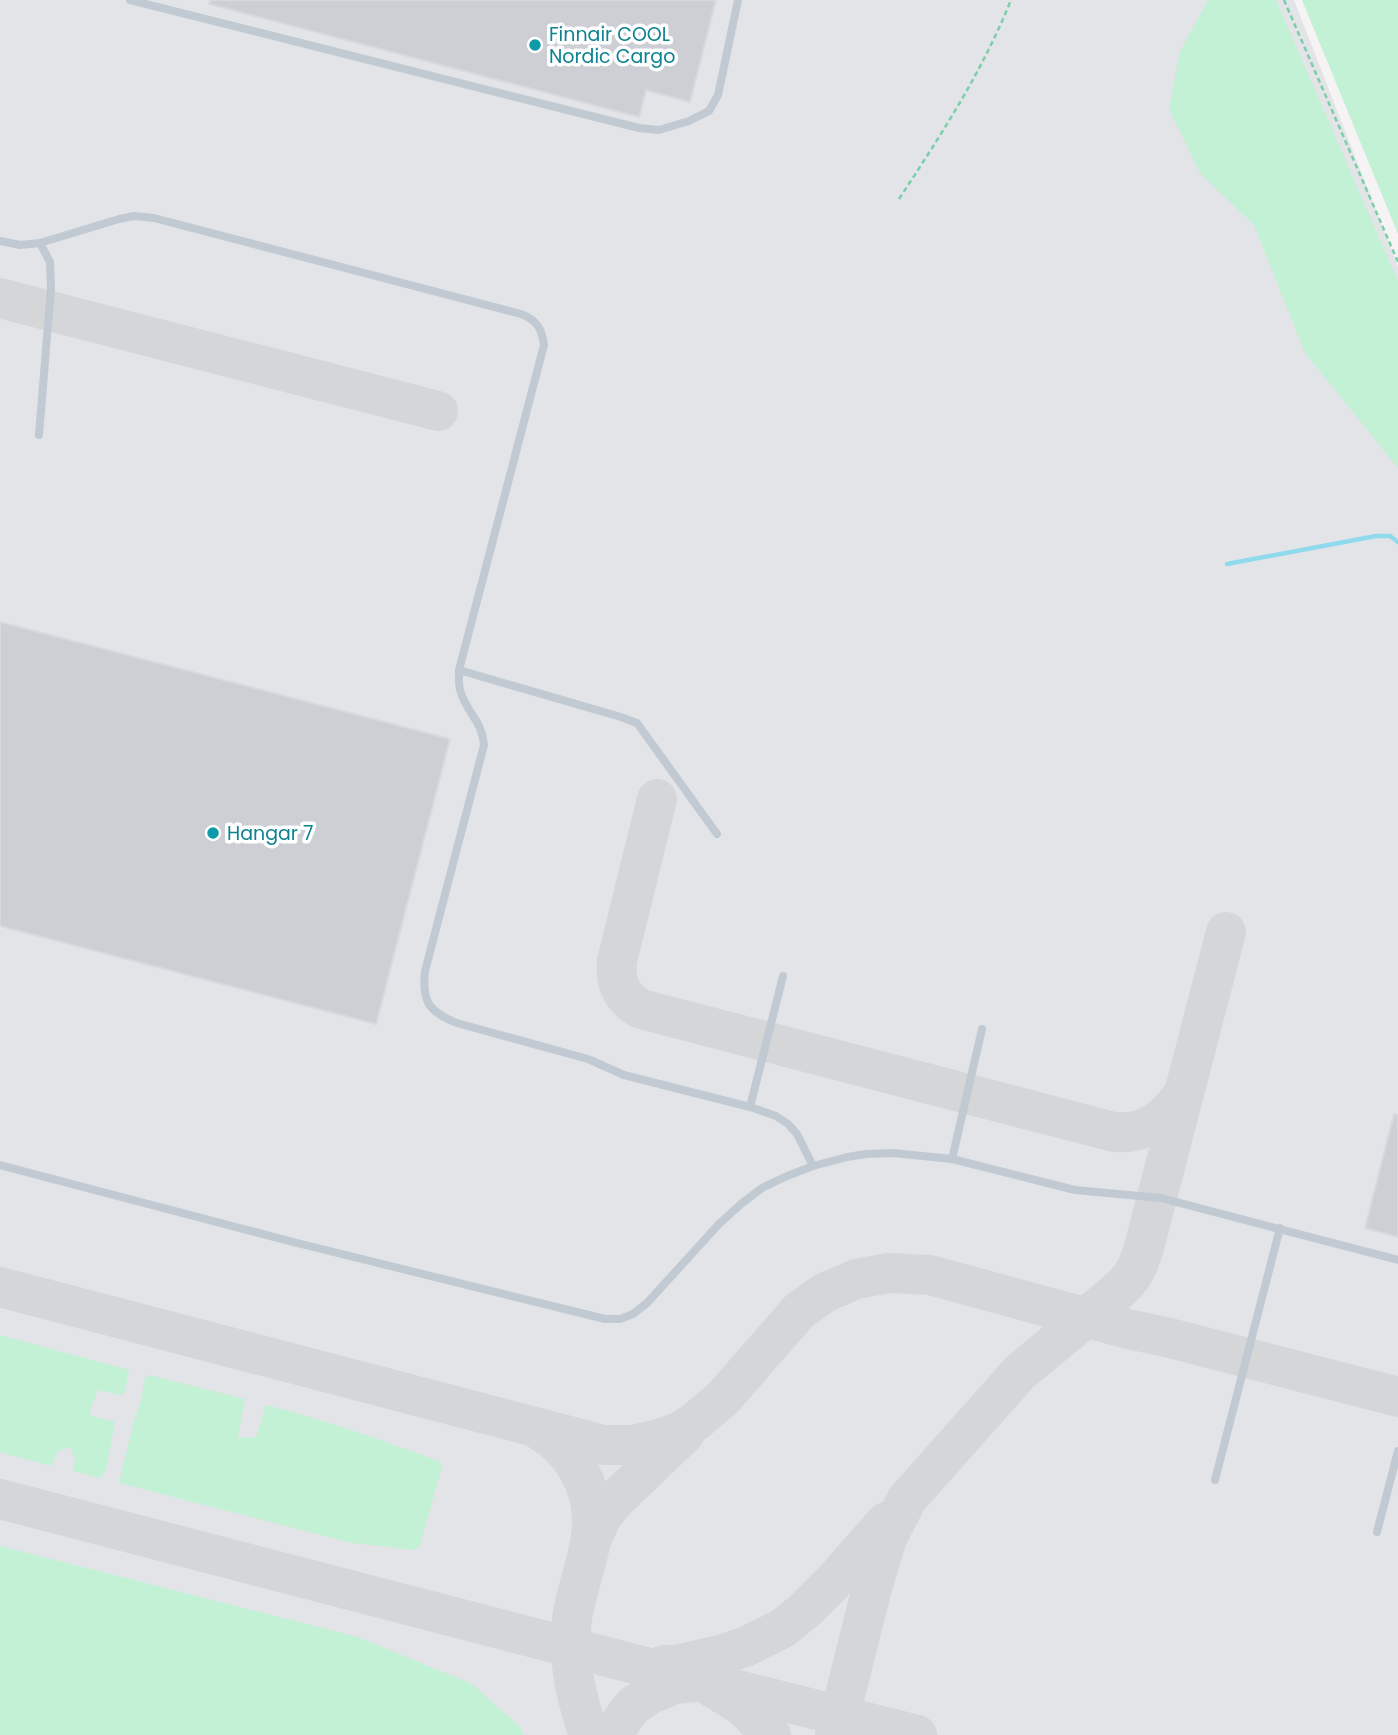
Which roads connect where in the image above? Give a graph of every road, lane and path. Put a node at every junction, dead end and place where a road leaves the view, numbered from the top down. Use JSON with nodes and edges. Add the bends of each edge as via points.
{"nodes":[{"id":1,"x":130,"y":0,"type":"edge"},
{"id":2,"x":738,"y":0,"type":"edge"},
{"id":3,"x":1011,"y":0,"type":"edge"},
{"id":4,"x":1284,"y":0,"type":"edge"},
{"id":5,"x":899,"y":199,"type":"dead end"},
{"id":6,"x":0,"y":241,"type":"edge"},
{"id":7,"x":40,"y":243,"type":"junction"},
{"id":8,"x":1398,"y":262,"type":"edge"},
{"id":9,"x":39,"y":435,"type":"dead end"},
{"id":10,"x":459,"y":670,"type":"junction"},
{"id":11,"x":717,"y":834,"type":"dead end"},
{"id":12,"x":783,"y":976,"type":"dead end"},
{"id":13,"x":982,"y":1029,"type":"dead end"},
{"id":14,"x":750,"y":1107,"type":"junction"},
{"id":15,"x":952,"y":1159,"type":"junction"},
{"id":16,"x":0,"y":1165,"type":"edge"},
{"id":17,"x":813,"y":1166,"type":"junction"},
{"id":18,"x":1280,"y":1228,"type":"junction"},
{"id":19,"x":1398,"y":1260,"type":"edge"},
{"id":20,"x":1398,"y":1451,"type":"edge"},
{"id":21,"x":1215,"y":1480,"type":"dead end"},
{"id":22,"x":1377,"y":1531,"type":"dead end"}],
"edges":[{"from":1,"to":2,"type":"lane","via":[[659,130],[709,111],[718,95]]},
{"from":3,"to":5,"type":"path","via":[[953,117]]},
{"from":4,"to":8,"type":"path"},
{"from":6,"to":7,"type":"lane"},
{"from":7,"to":9,"type":"lane","via":[[50,262],[51,288]]},
{"from":7,"to":10,"type":"lane","via":[[119,219],[154,218],[521,314],[537,323],[544,345]]},
{"from":10,"to":11,"type":"lane","via":[[637,723]]},
{"from":10,"to":14,"type":"lane","via":[[460,692],[479,724],[484,745],[425,971],[423,988],[433,1010],[457,1023],[588,1059],[624,1075]]},
{"from":12,"to":14,"type":"lane"},
{"from":13,"to":15,"type":"lane"},
{"from":14,"to":17,"type":"lane","via":[[788,1124]]},
{"from":15,"to":17,"type":"lane","via":[[866,1154]]},
{"from":15,"to":18,"type":"lane","via":[[1075,1190],[1161,1198]]},
{"from":16,"to":17,"type":"lane","via":[[605,1319],[633,1314],[741,1204],[762,1188]]},
{"from":18,"to":19,"type":"lane"},
{"from":18,"to":21,"type":"lane"},
{"from":20,"to":22,"type":"lane"}]}
